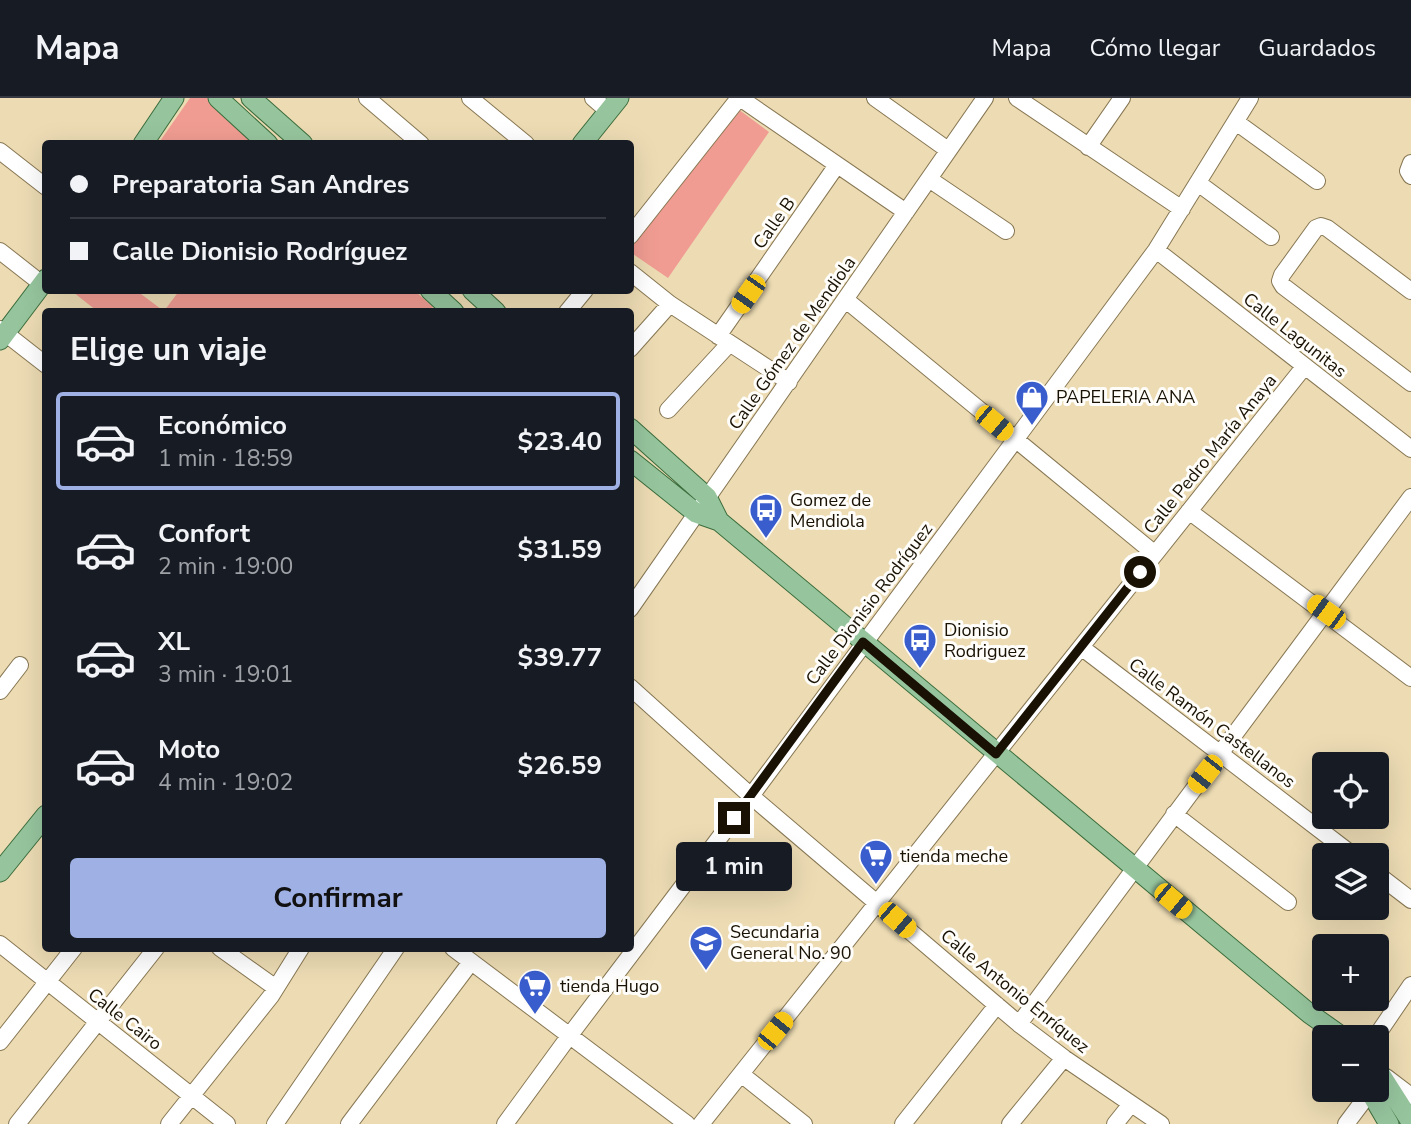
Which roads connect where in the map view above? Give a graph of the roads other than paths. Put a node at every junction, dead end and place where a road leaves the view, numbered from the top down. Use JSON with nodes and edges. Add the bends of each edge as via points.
{"nodes":[{"id":1,"x":174,"y":98,"type":"edge"},
{"id":2,"x":218,"y":98,"type":"edge"},
{"id":3,"x":251,"y":98,"type":"edge"},
{"id":4,"x":367,"y":98,"type":"edge"},
{"id":5,"x":470,"y":98,"type":"edge"},
{"id":6,"x":740,"y":98,"type":"edge"},
{"id":7,"x":876,"y":98,"type":"edge"},
{"id":8,"x":985,"y":98,"type":"edge"},
{"id":9,"x":1017,"y":98,"type":"edge"},
{"id":10,"x":1122,"y":98,"type":"edge"},
{"id":11,"x":1250,"y":98,"type":"edge"},
{"id":12,"x":607,"y":102,"type":"edge"},
{"id":13,"x":1236,"y":122,"type":"junction"},
{"id":14,"x":146,"y":140,"type":"edge"},
{"id":15,"x":264,"y":140,"type":"edge"},
{"id":16,"x":298,"y":140,"type":"edge"},
{"id":17,"x":416,"y":140,"type":"edge"},
{"id":18,"x":521,"y":140,"type":"edge"},
{"id":19,"x":584,"y":140,"type":"edge"},
{"id":20,"x":1088,"y":146,"type":"junction"},
{"id":21,"x":948,"y":150,"type":"junction"},
{"id":22,"x":0,"y":151,"type":"edge"},
{"id":23,"x":1411,"y":163,"type":"edge"},
{"id":24,"x":837,"y":166,"type":"junction"},
{"id":25,"x":1411,"y":176,"type":"edge"},
{"id":26,"x":929,"y":179,"type":"junction"},
{"id":27,"x":1317,"y":181,"type":"dead end"},
{"id":28,"x":1198,"y":183,"type":"junction"},
{"id":29,"x":42,"y":184,"type":"edge"},
{"id":30,"x":1182,"y":209,"type":"junction"},
{"id":31,"x":906,"y":212,"type":"junction"},
{"id":32,"x":634,"y":231,"type":"edge"},
{"id":33,"x":1006,"y":231,"type":"dead end"},
{"id":34,"x":1271,"y":237,"type":"dead end"},
{"id":35,"x":1156,"y":250,"type":"junction"},
{"id":36,"x":0,"y":251,"type":"edge"},
{"id":37,"x":634,"y":275,"type":"edge"},
{"id":38,"x":42,"y":280,"type":"edge"},
{"id":39,"x":42,"y":284,"type":"edge"},
{"id":40,"x":1411,"y":291,"type":"edge"},
{"id":41,"x":434,"y":294,"type":"edge"},
{"id":42,"x":476,"y":294,"type":"edge"},
{"id":43,"x":582,"y":294,"type":"edge"},
{"id":44,"x":846,"y":300,"type":"junction"},
{"id":45,"x":670,"y":304,"type":"junction"},
{"id":46,"x":449,"y":308,"type":"edge"},
{"id":47,"x":492,"y":308,"type":"edge"},
{"id":48,"x":570,"y":308,"type":"edge"},
{"id":49,"x":2,"y":334,"type":"edge"},
{"id":50,"x":724,"y":340,"type":"junction"},
{"id":51,"x":634,"y":344,"type":"edge"},
{"id":52,"x":42,"y":362,"type":"edge"},
{"id":53,"x":1304,"y":367,"type":"junction"},
{"id":54,"x":789,"y":382,"type":"junction"},
{"id":55,"x":1411,"y":383,"type":"edge"},
{"id":56,"x":668,"y":410,"type":"dead end"},
{"id":57,"x":634,"y":432,"type":"edge"},
{"id":58,"x":1015,"y":440,"type":"junction"},
{"id":59,"x":1411,"y":449,"type":"edge"},
{"id":60,"x":634,"y":463,"type":"edge"},
{"id":61,"x":1411,"y":497,"type":"edge"},
{"id":62,"x":701,"y":505,"type":"junction"},
{"id":63,"x":1189,"y":511,"type":"junction"},
{"id":64,"x":1155,"y":554,"type":"junction"},
{"id":65,"x":634,"y":603,"type":"edge"},
{"id":66,"x":1326,"y":612,"type":"junction"},
{"id":67,"x":863,"y":642,"type":"junction"},
{"id":68,"x":1081,"y":647,"type":"junction"},
{"id":69,"x":20,"y":665,"type":"dead end"},
{"id":70,"x":1411,"y":678,"type":"edge"},
{"id":71,"x":0,"y":691,"type":"edge"},
{"id":72,"x":634,"y":691,"type":"edge"},
{"id":73,"x":996,"y":754,"type":"junction"},
{"id":74,"x":1221,"y":754,"type":"junction"},
{"id":75,"x":751,"y":796,"type":"junction"},
{"id":76,"x":1174,"y":814,"type":"junction"},
{"id":77,"x":42,"y":820,"type":"edge"},
{"id":78,"x":1336,"y":843,"type":"edge"},
{"id":79,"x":1134,"y":869,"type":"junction"},
{"id":80,"x":0,"y":872,"type":"edge"},
{"id":81,"x":1389,"y":883,"type":"edge"},
{"id":82,"x":1411,"y":900,"type":"edge"},
{"id":83,"x":877,"y":902,"type":"junction"},
{"id":84,"x":1288,"y":902,"type":"dead end"},
{"id":85,"x":0,"y":944,"type":"edge"},
{"id":86,"x":634,"y":950,"type":"edge"},
{"id":87,"x":71,"y":952,"type":"edge"},
{"id":88,"x":153,"y":952,"type":"edge"},
{"id":89,"x":226,"y":952,"type":"edge"},
{"id":90,"x":298,"y":952,"type":"edge"},
{"id":91,"x":393,"y":952,"type":"edge"},
{"id":92,"x":458,"y":952,"type":"edge"},
{"id":93,"x":633,"y":952,"type":"edge"},
{"id":94,"x":471,"y":962,"type":"junction"},
{"id":95,"x":47,"y":981,"type":"junction"},
{"id":96,"x":1411,"y":985,"type":"edge"},
{"id":97,"x":276,"y":988,"type":"junction"},
{"id":98,"x":997,"y":1005,"type":"junction"},
{"id":99,"x":1310,"y":1014,"type":"junction"},
{"id":100,"x":98,"y":1022,"type":"junction"},
{"id":101,"x":1019,"y":1024,"type":"junction"},
{"id":102,"x":1318,"y":1025,"type":"edge"},
{"id":103,"x":1326,"y":1025,"type":"edge"},
{"id":104,"x":1384,"y":1025,"type":"edge"},
{"id":105,"x":570,"y":1035,"type":"junction"},
{"id":106,"x":0,"y":1042,"type":"edge"},
{"id":107,"x":1064,"y":1058,"type":"junction"},
{"id":108,"x":741,"y":1074,"type":"junction"},
{"id":109,"x":1389,"y":1079,"type":"edge"},
{"id":110,"x":1389,"y":1087,"type":"edge"},
{"id":111,"x":191,"y":1096,"type":"junction"},
{"id":112,"x":1411,"y":1096,"type":"edge"},
{"id":113,"x":1361,"y":1102,"type":"edge"},
{"id":114,"x":1376,"y":1102,"type":"edge"},
{"id":115,"x":1131,"y":1104,"type":"junction"},
{"id":116,"x":1411,"y":1122,"type":"edge"},
{"id":117,"x":17,"y":1124,"type":"edge"},
{"id":118,"x":169,"y":1124,"type":"edge"},
{"id":119,"x":227,"y":1124,"type":"edge"},
{"id":120,"x":275,"y":1124,"type":"edge"},
{"id":121,"x":349,"y":1124,"type":"edge"},
{"id":122,"x":505,"y":1124,"type":"edge"},
{"id":123,"x":687,"y":1124,"type":"edge"},
{"id":124,"x":701,"y":1124,"type":"edge"},
{"id":125,"x":804,"y":1124,"type":"edge"},
{"id":126,"x":903,"y":1124,"type":"edge"},
{"id":127,"x":1010,"y":1124,"type":"edge"},
{"id":128,"x":1115,"y":1124,"type":"edge"},
{"id":129,"x":1161,"y":1124,"type":"edge"},
{"id":130,"x":1346,"y":1124,"type":"edge"},
{"id":131,"x":1389,"y":1124,"type":"edge"}],
"edges":[{"from":1,"to":14,"type":"main road"},
{"from":2,"to":15,"type":"main road"},
{"from":3,"to":16,"type":"main road"},
{"from":4,"to":17,"type":"street"},
{"from":5,"to":18,"type":"street"},
{"from":6,"to":24,"type":"street"},
{"from":6,"to":32,"type":"street"},
{"from":7,"to":21,"type":"street"},
{"from":8,"to":21,"type":"street","name":"Calle Gómez de Mendiola"},
{"from":9,"to":20,"type":"street"},
{"from":10,"to":20,"type":"street"},
{"from":11,"to":13,"type":"street","name":"Calle Dionisio Rodríguez"},
{"from":12,"to":19,"type":"main road"},
{"from":13,"to":27,"type":"street"},
{"from":13,"to":28,"type":"street","name":"Calle Dionisio Rodríguez"},
{"from":20,"to":30,"type":"street"},
{"from":21,"to":26,"type":"street","name":"Calle Gómez de Mendiola"},
{"from":22,"to":29,"type":"street"},
{"from":23,"to":25,"type":"street"},
{"from":24,"to":31,"type":"street"},
{"from":24,"to":50,"type":"street","name":"Calle B"},
{"from":26,"to":31,"type":"street","name":"Calle Gómez de Mendiola"},
{"from":26,"to":33,"type":"street"},
{"from":28,"to":30,"type":"street","name":"Calle Dionisio Rodríguez"},
{"from":28,"to":34,"type":"street"},
{"from":30,"to":35,"type":"street","name":"Calle Dionisio Rodríguez"},
{"from":31,"to":44,"type":"street","name":"Calle Gómez de Mendiola"},
{"from":35,"to":53,"type":"street","name":"Calle Lagunitas"},
{"from":35,"to":58,"type":"street","name":"Calle Dionisio Rodríguez"},
{"from":36,"to":38,"type":"street"},
{"from":37,"to":45,"type":"street"},
{"from":39,"to":49,"type":"main road"},
{"from":40,"to":55,"type":"street","via":[[1321,226],[1280,281]]},
{"from":41,"to":46,"type":"main road"},
{"from":42,"to":47,"type":"main road"},
{"from":43,"to":48,"type":"street"},
{"from":44,"to":54,"type":"street","name":"Calle Gómez de Mendiola"},
{"from":44,"to":58,"type":"street"},
{"from":45,"to":50,"type":"street"},
{"from":45,"to":51,"type":"street"},
{"from":49,"to":52,"type":"street"},
{"from":50,"to":54,"type":"street"},
{"from":50,"to":56,"type":"street","name":"Calle B"},
{"from":53,"to":59,"type":"street","name":"Calle Lagunitas"},
{"from":53,"to":63,"type":"street","name":"Calle Pedro María Anaya"},
{"from":54,"to":62,"type":"street","name":"Calle Gómez de Mendiola"},
{"from":57,"to":62,"type":"main road"},
{"from":58,"to":64,"type":"street"},
{"from":58,"to":67,"type":"street","name":"Calle Dionisio Rodríguez"},
{"from":60,"to":62,"type":"main road"},
{"from":61,"to":66,"type":"street"},
{"from":62,"to":65,"type":"street","name":"Calle Gómez de Mendiola"},
{"from":62,"to":67,"type":"main road"},
{"from":63,"to":64,"type":"street","name":"Calle Pedro María Anaya"},
{"from":63,"to":66,"type":"street"},
{"from":64,"to":68,"type":"street","name":"Calle Pedro María Anaya"},
{"from":66,"to":70,"type":"street"},
{"from":66,"to":74,"type":"street"},
{"from":67,"to":73,"type":"main road"},
{"from":67,"to":75,"type":"street","name":"Calle Dionisio Rodríguez"},
{"from":68,"to":73,"type":"street","name":"Calle Pedro María Anaya"},
{"from":68,"to":74,"type":"street","name":"Calle Ramón Castellanos"},
{"from":69,"to":71,"type":"street"},
{"from":72,"to":75,"type":"street","name":"Calle Antonio Enríquez"},
{"from":73,"to":79,"type":"main road"},
{"from":73,"to":83,"type":"street","name":"Calle Pedro María Anaya"},
{"from":74,"to":76,"type":"street"},
{"from":74,"to":78,"type":"street","name":"Calle Ramón Castellanos"},
{"from":75,"to":83,"type":"street","name":"Calle Antonio Enríquez"},
{"from":75,"to":86,"type":"street","name":"Calle Dionisio Rodríguez"},
{"from":76,"to":79,"type":"street"},
{"from":76,"to":84,"type":"street"},
{"from":77,"to":80,"type":"main road"},
{"from":79,"to":99,"type":"main road"},
{"from":79,"to":101,"type":"street"},
{"from":81,"to":82,"type":"street"},
{"from":83,"to":98,"type":"street","name":"Calle Antonio Enríquez"},
{"from":83,"to":108,"type":"street","name":"Calle Pedro María Anaya"},
{"from":85,"to":95,"type":"street","name":"Calle Cairo"},
{"from":87,"to":95,"type":"street"},
{"from":88,"to":100,"type":"street"},
{"from":89,"to":97,"type":"street"},
{"from":90,"to":97,"type":"street"},
{"from":91,"to":120,"type":"street"},
{"from":92,"to":94,"type":"street"},
{"from":93,"to":105,"type":"street","name":"Calle Dionisio Rodríguez"},
{"from":94,"to":105,"type":"street"},
{"from":94,"to":121,"type":"street"},
{"from":95,"to":100,"type":"street","name":"Calle Cairo"},
{"from":95,"to":106,"type":"street"},
{"from":96,"to":104,"type":"street"},
{"from":97,"to":111,"type":"street"},
{"from":98,"to":101,"type":"street","name":"Calle Antonio Enríquez"},
{"from":98,"to":126,"type":"street"},
{"from":99,"to":102,"type":"main road"},
{"from":99,"to":103,"type":"main road"},
{"from":100,"to":111,"type":"street","name":"Calle Cairo"},
{"from":100,"to":117,"type":"street"},
{"from":101,"to":107,"type":"street","name":"Calle Antonio Enríquez"},
{"from":105,"to":122,"type":"street","name":"Calle Dionisio Rodríguez"},
{"from":105,"to":123,"type":"street"},
{"from":107,"to":115,"type":"street","name":"Calle Antonio Enríquez"},
{"from":107,"to":127,"type":"street"},
{"from":108,"to":124,"type":"street","name":"Calle Pedro María Anaya"},
{"from":108,"to":125,"type":"street"},
{"from":109,"to":112,"type":"street"},
{"from":110,"to":116,"type":"main road"},
{"from":111,"to":118,"type":"street"},
{"from":111,"to":119,"type":"street","name":"Calle Cairo"},
{"from":113,"to":130,"type":"street"},
{"from":114,"to":131,"type":"main road"},
{"from":115,"to":128,"type":"street"},
{"from":115,"to":129,"type":"street","name":"Calle Antonio Enríquez"}]}
